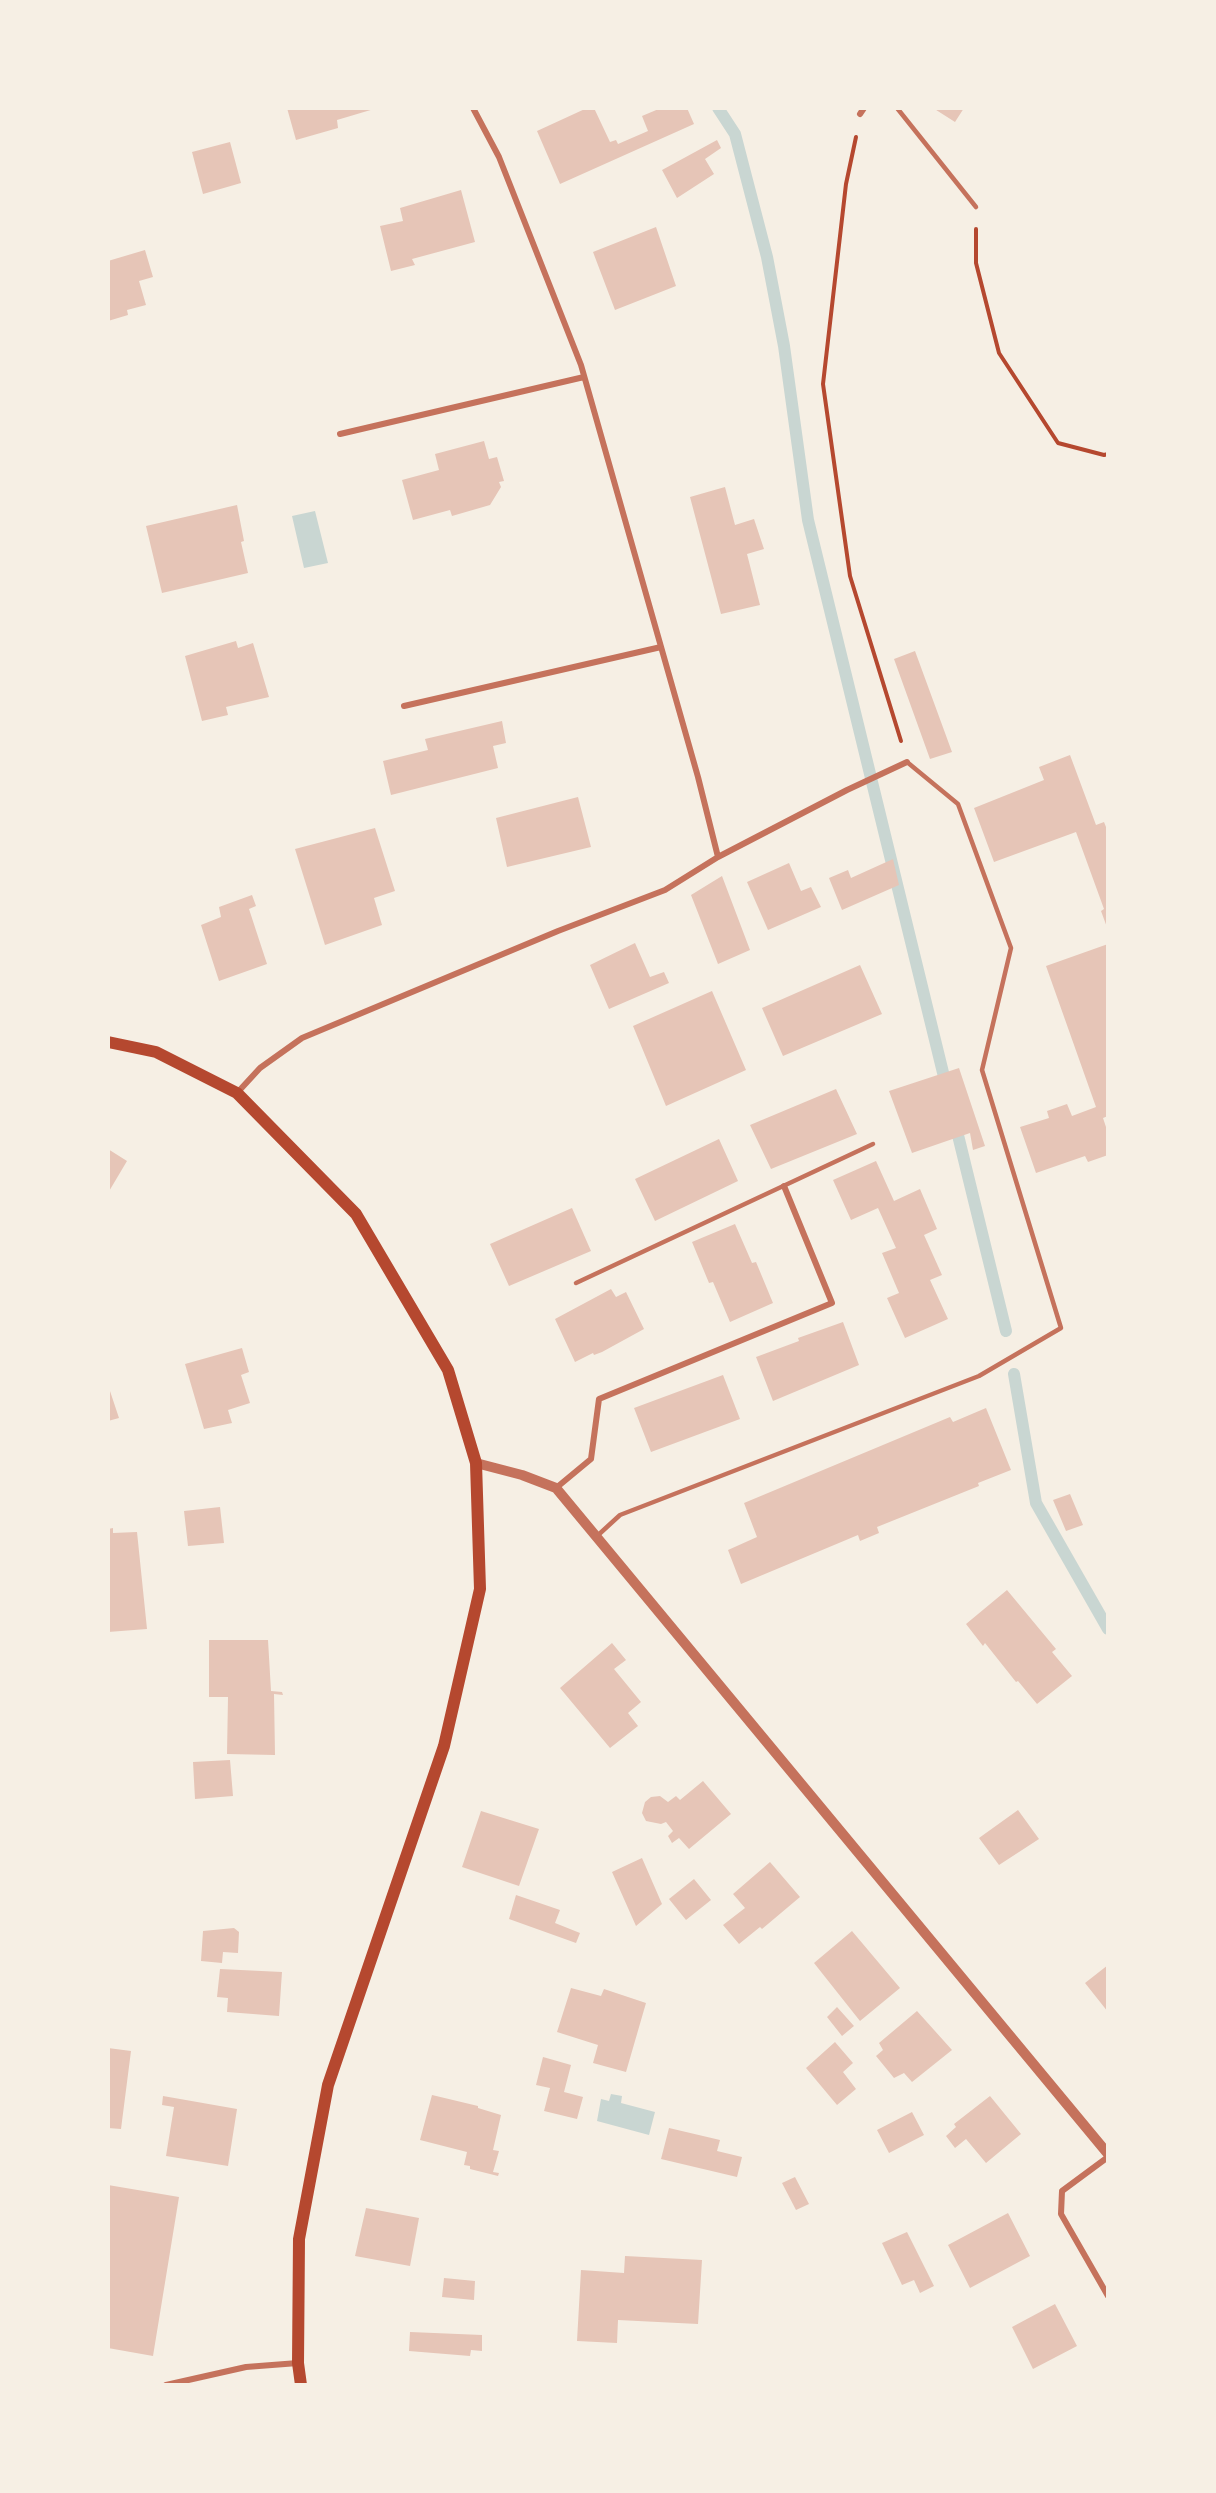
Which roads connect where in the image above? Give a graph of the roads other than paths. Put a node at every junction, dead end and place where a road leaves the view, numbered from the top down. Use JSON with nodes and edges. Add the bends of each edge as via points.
{"nodes":[{"id":1,"x":472,"y":108,"type":"edge"},
{"id":2,"x":897,"y":108,"type":"edge"},
{"id":3,"x":976,"y":207,"type":"road end"},
{"id":4,"x":584,"y":376,"type":"junction"},
{"id":5,"x":340,"y":434,"type":"dead end"},
{"id":6,"x":661,"y":647,"type":"junction"},
{"id":7,"x":404,"y":706,"type":"dead end"},
{"id":8,"x":907,"y":762,"type":"joint"},
{"id":9,"x":718,"y":857,"type":"junction"},
{"id":10,"x":108,"y":1042,"type":"edge"},
{"id":11,"x":237,"y":1093,"type":"junction"},
{"id":12,"x":873,"y":1144,"type":"dead end"},
{"id":13,"x":784,"y":1186,"type":"junction"},
{"id":14,"x":576,"y":1283,"type":"dead end"},
{"id":15,"x":476,"y":1463,"type":"junction"},
{"id":16,"x":556,"y":1488,"type":"junction"},
{"id":17,"x":597,"y":1537,"type":"junction"},
{"id":18,"x":1108,"y":2155,"type":"edge"},
{"id":19,"x":1108,"y":2296,"type":"edge"},
{"id":20,"x":298,"y":2363,"type":"junction"},
{"id":21,"x":166,"y":2385,"type":"edge"},
{"id":22,"x":301,"y":2385,"type":"edge"}],
"edges":[{"from":1,"to":4,"type":"street","via":[[499,158]]},
{"from":2,"to":3,"type":"lane"},
{"from":4,"to":5,"type":"street"},
{"from":4,"to":6,"type":"street"},
{"from":6,"to":7,"type":"street"},
{"from":6,"to":9,"type":"street"},
{"from":8,"to":9,"type":"street"},
{"from":8,"to":17,"type":"lane","via":[[958,804],[1011,948],[982,1070],[1061,1328],[980,1376],[620,1515]]},
{"from":9,"to":11,"type":"street","via":[[665,890],[302,1038],[260,1068]]},
{"from":10,"to":11,"type":"main road","via":[[156,1052]]},
{"from":11,"to":15,"type":"main road","via":[[356,1214],[448,1370]]},
{"from":12,"to":13,"type":"lane"},
{"from":13,"to":14,"type":"lane"},
{"from":13,"to":16,"type":"street","via":[[832,1303],[598,1399],[591,1458]]},
{"from":15,"to":16,"type":"street"},
{"from":15,"to":20,"type":"main road","via":[[480,1590],[444,1746],[328,2085],[299,2239]]},
{"from":16,"to":17,"type":"street"},
{"from":17,"to":18,"type":"street"},
{"from":18,"to":19,"type":"street","via":[[1062,2191],[1061,2214]]},
{"from":20,"to":21,"type":"street","via":[[246,2367]]},
{"from":20,"to":22,"type":"main road"}]}
